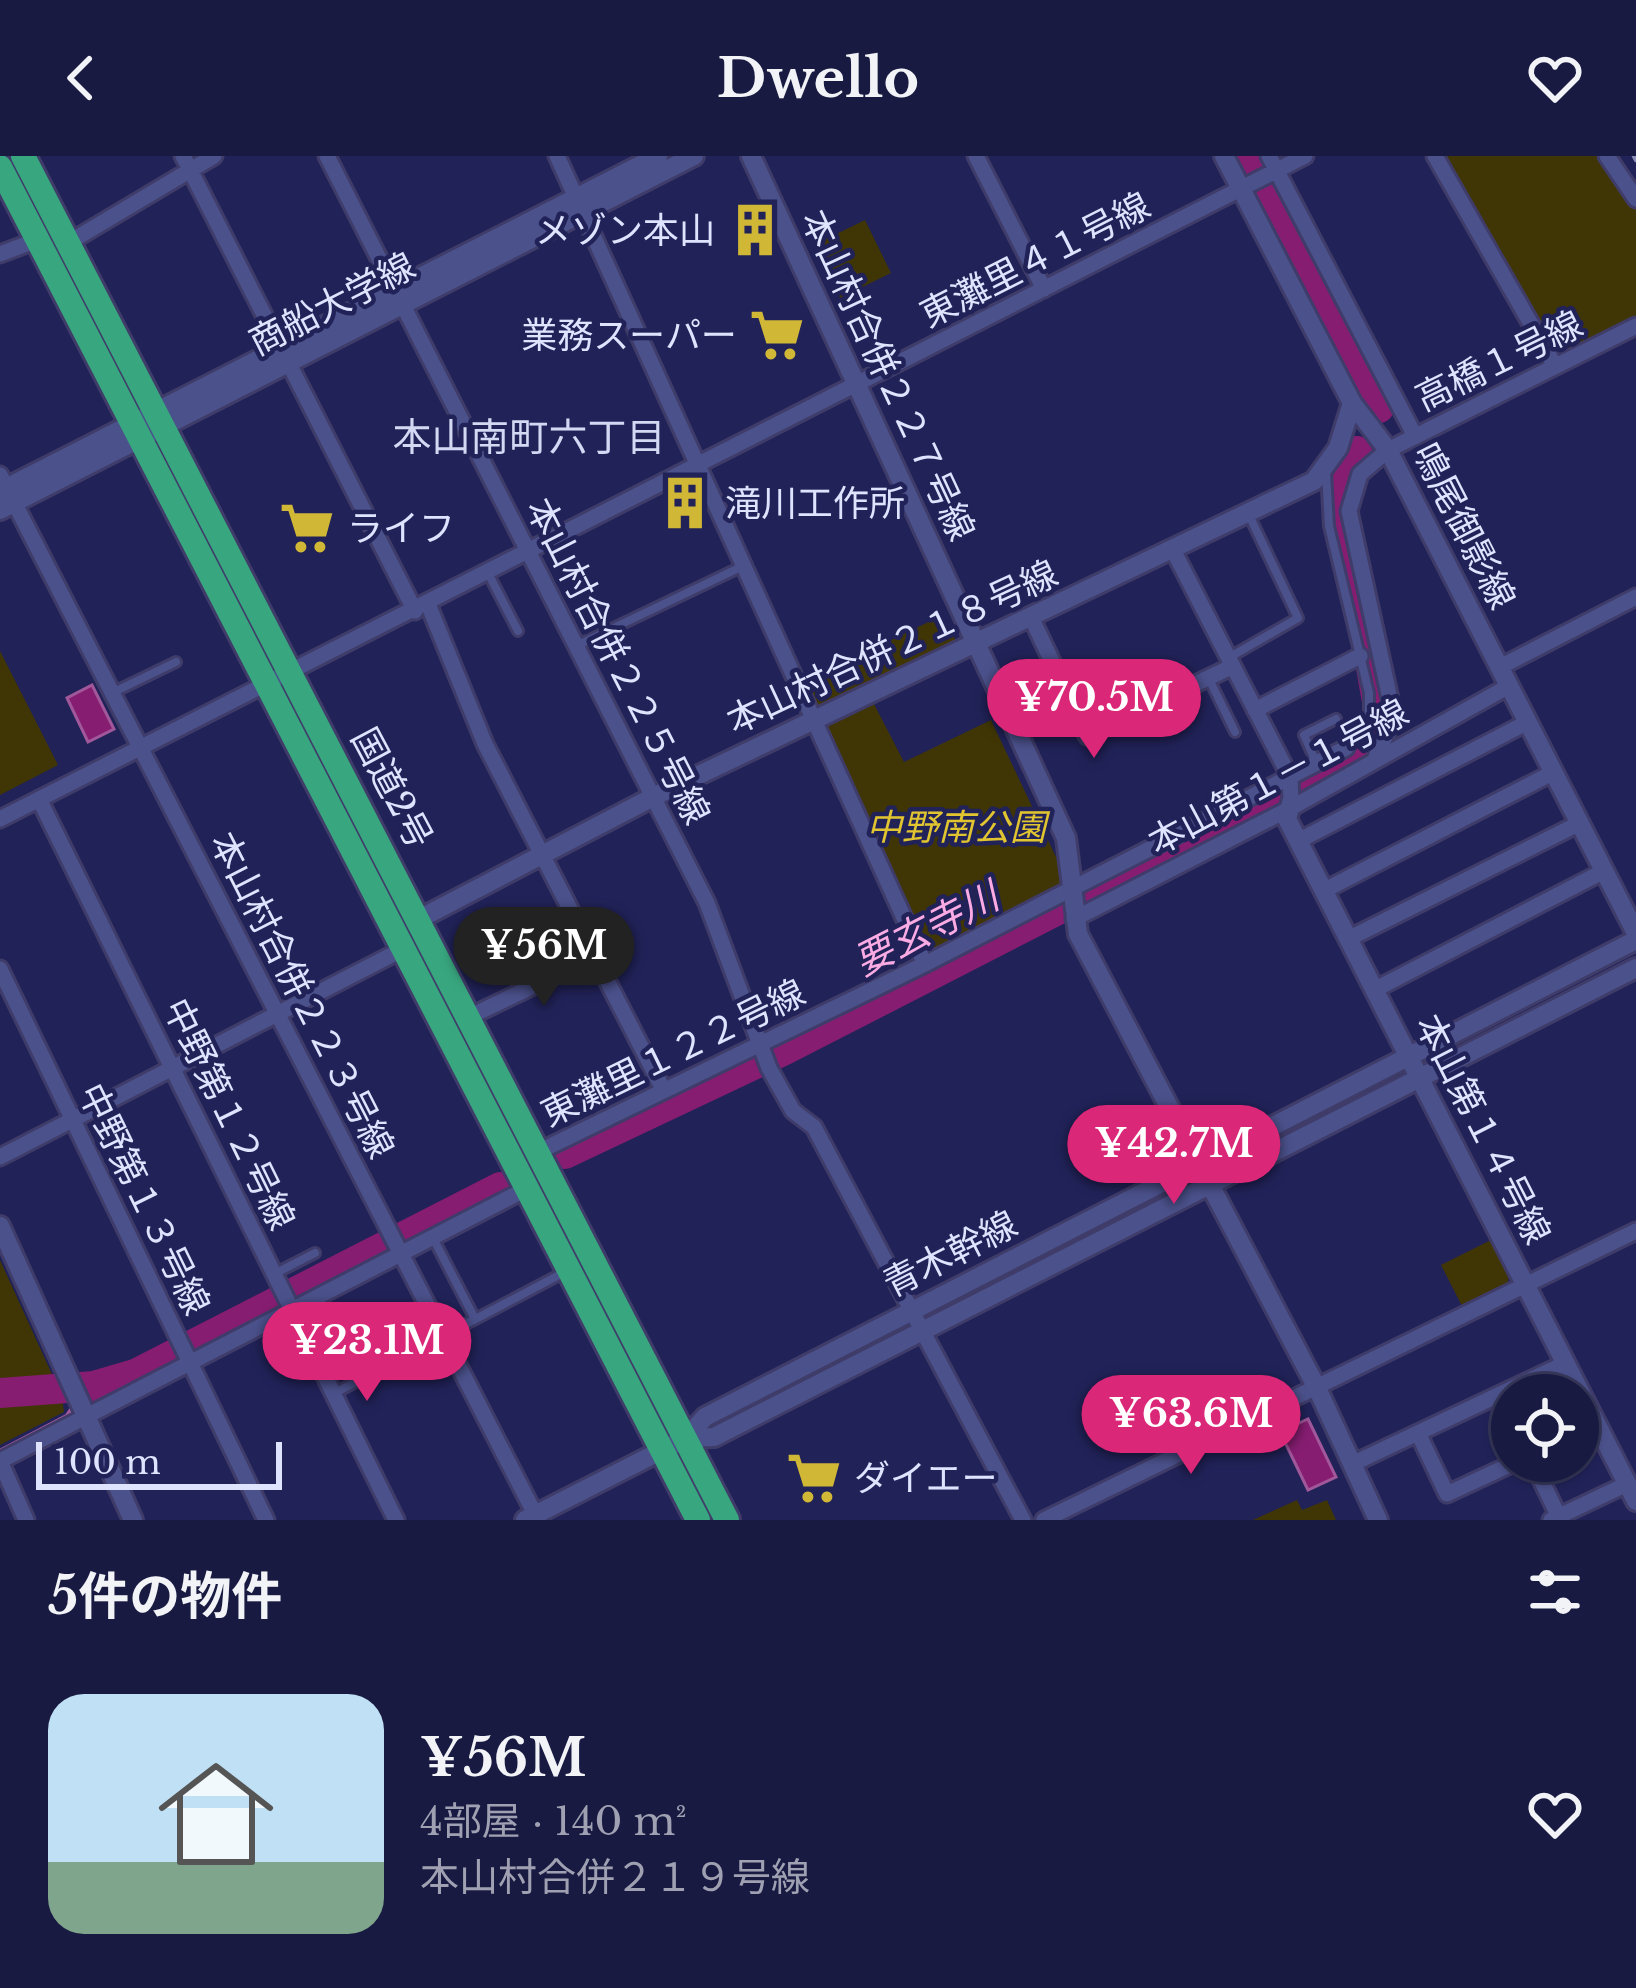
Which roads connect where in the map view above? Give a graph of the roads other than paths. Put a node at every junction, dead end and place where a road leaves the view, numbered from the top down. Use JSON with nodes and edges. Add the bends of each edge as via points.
{"nodes":[{"id":1,"x":22,"y":156,"type":"edge"},
{"id":2,"x":214,"y":156,"type":"edge"},
{"id":3,"x":327,"y":156,"type":"edge"},
{"id":4,"x":557,"y":156,"type":"edge"},
{"id":5,"x":658,"y":156,"type":"edge"},
{"id":6,"x":694,"y":156,"type":"edge"},
{"id":7,"x":751,"y":156,"type":"edge"},
{"id":8,"x":976,"y":156,"type":"edge"},
{"id":9,"x":1224,"y":156,"type":"edge"},
{"id":10,"x":1305,"y":156,"type":"edge"},
{"id":11,"x":1435,"y":156,"type":"edge"},
{"id":12,"x":1607,"y":156,"type":"edge"},
{"id":13,"x":186,"y":163,"type":"edge"},
{"id":14,"x":0,"y":167,"type":"edge"},
{"id":15,"x":1263,"y":174,"type":"edge"},
{"id":16,"x":1636,"y":199,"type":"edge"},
{"id":17,"x":580,"y":205,"type":"junction"},
{"id":18,"x":37,"y":239,"type":"junction"},
{"id":19,"x":68,"y":244,"type":"junction"},
{"id":20,"x":0,"y":254,"type":"edge"},
{"id":21,"x":1044,"y":289,"type":"junction"},
{"id":22,"x":400,"y":297,"type":"junction"},
{"id":23,"x":1636,"y":326,"type":"edge"},
{"id":24,"x":286,"y":354,"type":"junction"},
{"id":25,"x":1555,"y":366,"type":"junction"},
{"id":26,"x":857,"y":386,"type":"junction"},
{"id":27,"x":1352,"y":403,"type":"junction"},
{"id":28,"x":149,"y":426,"type":"junction"},
{"id":29,"x":1415,"y":436,"type":"junction"},
{"id":30,"x":1388,"y":449,"type":"junction"},
{"id":31,"x":698,"y":465,"type":"junction"},
{"id":32,"x":1326,"y":470,"type":"junction"},
{"id":33,"x":4,"y":493,"type":"edge"},
{"id":34,"x":1248,"y":513,"type":"junction"},
{"id":35,"x":1173,"y":550,"type":"junction"},
{"id":36,"x":529,"y":554,"type":"junction"},
{"id":37,"x":745,"y":565,"type":"junction"},
{"id":38,"x":489,"y":574,"type":"junction"},
{"id":39,"x":1636,"y":597,"type":"edge"},
{"id":40,"x":422,"y":608,"type":"junction"},
{"id":41,"x":1031,"y":617,"type":"junction"},
{"id":42,"x":518,"y":632,"type":"dead end"},
{"id":43,"x":975,"y":644,"type":"junction"},
{"id":44,"x":577,"y":645,"type":"junction"},
{"id":45,"x":1360,"y":656,"type":"junction"},
{"id":46,"x":176,"y":662,"type":"dead end"},
{"id":47,"x":1231,"y":662,"type":"junction"},
{"id":48,"x":1500,"y":667,"type":"junction"},
{"id":49,"x":278,"y":675,"type":"junction"},
{"id":50,"x":1208,"y":678,"type":"junction"},
{"id":51,"x":1509,"y":686,"type":"junction"},
{"id":52,"x":113,"y":693,"type":"junction"},
{"id":53,"x":1255,"y":710,"type":"junction"},
{"id":54,"x":1336,"y":718,"type":"dead end"},
{"id":55,"x":816,"y":720,"type":"junction"},
{"id":56,"x":1528,"y":722,"type":"junction"},
{"id":57,"x":1369,"y":723,"type":"dead end"},
{"id":58,"x":1235,"y":732,"type":"dead end"},
{"id":59,"x":140,"y":747,"type":"junction"},
{"id":60,"x":1346,"y":748,"type":"dead end"},
{"id":61,"x":1376,"y":757,"type":"junction"},
{"id":62,"x":1317,"y":763,"type":"junction"},
{"id":63,"x":1554,"y":772,"type":"junction"},
{"id":64,"x":1290,"y":780,"type":"junction"},
{"id":65,"x":655,"y":796,"type":"junction"},
{"id":66,"x":39,"y":799,"type":"junction"},
{"id":67,"x":1290,"y":806,"type":"junction"},
{"id":68,"x":0,"y":819,"type":"edge"},
{"id":69,"x":1580,"y":824,"type":"junction"},
{"id":70,"x":1298,"y":841,"type":"junction"},
{"id":71,"x":541,"y":855,"type":"junction"},
{"id":72,"x":1604,"y":871,"type":"junction"},
{"id":73,"x":1072,"y":890,"type":"junction"},
{"id":74,"x":1323,"y":891,"type":"junction"},
{"id":75,"x":421,"y":918,"type":"junction"},
{"id":76,"x":1074,"y":918,"type":"junction"},
{"id":77,"x":1636,"y":937,"type":"edge"},
{"id":78,"x":1348,"y":938,"type":"junction"},
{"id":79,"x":405,"y":948,"type":"junction"},
{"id":80,"x":596,"y":956,"type":"junction"},
{"id":81,"x":925,"y":964,"type":"junction"},
{"id":82,"x":1636,"y":968,"type":"edge"},
{"id":83,"x":0,"y":969,"type":"edge"},
{"id":84,"x":1374,"y":990,"type":"junction"},
{"id":85,"x":277,"y":1015,"type":"junction"},
{"id":86,"x":471,"y":1016,"type":"junction"},
{"id":87,"x":763,"y":1056,"type":"junction"},
{"id":88,"x":1408,"y":1056,"type":"junction"},
{"id":89,"x":175,"y":1068,"type":"junction"},
{"id":90,"x":1420,"y":1076,"type":"junction"},
{"id":91,"x":663,"y":1089,"type":"junction"},
{"id":92,"x":72,"y":1120,"type":"junction"},
{"id":93,"x":540,"y":1151,"type":"junction"},
{"id":94,"x":0,"y":1157,"type":"edge"},
{"id":95,"x":1196,"y":1165,"type":"junction"},
{"id":96,"x":1205,"y":1184,"type":"junction"},
{"id":97,"x":528,"y":1188,"type":"junction"},
{"id":98,"x":0,"y":1226,"type":"edge"},
{"id":99,"x":1636,"y":1231,"type":"edge"},
{"id":100,"x":433,"y":1238,"type":"junction"},
{"id":101,"x":315,"y":1253,"type":"dead end"},
{"id":102,"x":402,"y":1254,"type":"junction"},
{"id":103,"x":570,"y":1270,"type":"junction"},
{"id":104,"x":276,"y":1281,"type":"junction"},
{"id":105,"x":1526,"y":1285,"type":"junction"},
{"id":106,"x":291,"y":1312,"type":"junction"},
{"id":107,"x":910,"y":1312,"type":"junction"},
{"id":108,"x":475,"y":1319,"type":"junction"},
{"id":109,"x":920,"y":1332,"type":"junction"},
{"id":110,"x":443,"y":1336,"type":"junction"},
{"id":111,"x":190,"y":1363,"type":"junction"},
{"id":112,"x":1566,"y":1363,"type":"junction"},
{"id":113,"x":1317,"y":1388,"type":"junction"},
{"id":114,"x":333,"y":1394,"type":"junction"},
{"id":115,"x":86,"y":1417,"type":"junction"},
{"id":116,"x":1418,"y":1433,"type":"junction"},
{"id":117,"x":686,"y":1438,"type":"junction"},
{"id":118,"x":662,"y":1449,"type":"junction"},
{"id":119,"x":0,"y":1461,"type":"edge"},
{"id":120,"x":1352,"y":1464,"type":"junction"},
{"id":121,"x":1491,"y":1474,"type":"edge"},
{"id":122,"x":1541,"y":1482,"type":"edge"},
{"id":123,"x":1632,"y":1493,"type":"edge"},
{"id":124,"x":533,"y":1518,"type":"edge"},
{"id":125,"x":1557,"y":1519,"type":"edge"},
{"id":126,"x":26,"y":1520,"type":"edge"},
{"id":127,"x":133,"y":1520,"type":"edge"},
{"id":128,"x":266,"y":1520,"type":"edge"},
{"id":129,"x":396,"y":1520,"type":"edge"},
{"id":130,"x":698,"y":1520,"type":"edge"},
{"id":131,"x":728,"y":1520,"type":"edge"},
{"id":132,"x":1024,"y":1520,"type":"edge"},
{"id":133,"x":1044,"y":1520,"type":"edge"},
{"id":134,"x":1378,"y":1520,"type":"edge"}],
"edges":[{"from":1,"to":19,"type":"highway","name":"国道2号"},
{"from":2,"to":13,"type":"street"},
{"from":3,"to":22,"type":"street","name":"本山村合併２２５号線"},
{"from":4,"to":17,"type":"street"},
{"from":5,"to":17,"type":"street","name":"商船大学線"},
{"from":6,"to":17,"type":"street","name":"商船大学線"},
{"from":7,"to":26,"type":"street","name":"本山村合併２２７号線"},
{"from":8,"to":21,"type":"street"},
{"from":9,"to":15,"type":"street","name":"鳴尾御影線"},
{"from":10,"to":15,"type":"street","name":"東灘里４１号線"},
{"from":11,"to":25,"type":"street"},
{"from":12,"to":16,"type":"street"},
{"from":13,"to":19,"type":"street"},
{"from":13,"to":24,"type":"street"},
{"from":14,"to":18,"type":"highway","name":"国道2号"},
{"from":15,"to":21,"type":"street","name":"東灘里４１号線"},
{"from":15,"to":27,"type":"street","name":"鳴尾御影線"},
{"from":15,"to":29,"type":"street","name":"鳴尾御影線"},
{"from":17,"to":22,"type":"street","name":"商船大学線"},
{"from":17,"to":31,"type":"street"},
{"from":18,"to":20,"type":"street"},
{"from":18,"to":28,"type":"highway","name":"国道2号"},
{"from":19,"to":28,"type":"highway","name":"国道2号"},
{"from":21,"to":26,"type":"street","name":"東灘里４１号線"},
{"from":22,"to":24,"type":"street","name":"商船大学線"},
{"from":22,"to":36,"type":"street","name":"本山村合併２２５号線"},
{"from":23,"to":25,"type":"street","name":"高橋１号線"},
{"from":24,"to":28,"type":"street","name":"商船大学線"},
{"from":24,"to":40,"type":"street"},
{"from":25,"to":29,"type":"street","name":"高橋１号線"},
{"from":26,"to":31,"type":"street","name":"東灘里４１号線"},
{"from":26,"to":43,"type":"street","name":"本山村合併２２７号線"},
{"from":27,"to":30,"type":"street","name":"鳴尾御影線"},
{"from":27,"to":32,"type":"street"},
{"from":28,"to":33,"type":"street","name":"商船大学線"},
{"from":28,"to":49,"type":"highway","name":"国道2号"},
{"from":29,"to":30,"type":"street","name":"高橋１号線"},
{"from":30,"to":48,"type":"street","name":"鳴尾御影線"},
{"from":30,"to":61,"type":"street","via":[[1360,474],[1349,511],[1394,717]]},
{"from":31,"to":36,"type":"street","name":"東灘里４１号線"},
{"from":31,"to":37,"type":"street"},
{"from":32,"to":34,"type":"street","name":"本山村合併２１８号線"},
{"from":32,"to":45,"type":"lane","via":[[1329,526]]},
{"from":33,"to":52,"type":"street","name":"本山村合併２２３号線"},
{"from":34,"to":35,"type":"street","name":"本山村合併２１８号線"},
{"from":34,"to":47,"type":"lane","via":[[1298,619]]},
{"from":35,"to":41,"type":"street","name":"本山村合併２１８号線"},
{"from":35,"to":47,"type":"street"},
{"from":36,"to":38,"type":"street","name":"東灘里４１号線"},
{"from":36,"to":44,"type":"street","name":"本山村合併２２５号線"},
{"from":37,"to":44,"type":"lane"},
{"from":37,"to":55,"type":"street"},
{"from":38,"to":40,"type":"street","name":"東灘里４１号線"},
{"from":38,"to":42,"type":"lane"},
{"from":39,"to":48,"type":"street"},
{"from":40,"to":49,"type":"street","name":"東灘里４１号線"},
{"from":40,"to":71,"type":"street"},
{"from":41,"to":43,"type":"street","name":"本山村合併２１８号線"},
{"from":41,"to":50,"type":"street","via":[[1087,736]]},
{"from":43,"to":55,"type":"street","name":"本山村合併２１８号線"},
{"from":43,"to":73,"type":"street","name":"本山村合併２２７号線","via":[[1066,838]]},
{"from":44,"to":65,"type":"street","name":"本山村合併２２５号線"},
{"from":45,"to":53,"type":"street"},
{"from":45,"to":57,"type":"lane"},
{"from":46,"to":52,"type":"lane"},
{"from":47,"to":50,"type":"street"},
{"from":47,"to":53,"type":"street"},
{"from":48,"to":51,"type":"street","name":"鳴尾御影線"},
{"from":49,"to":59,"type":"street","name":"東灘里４１号線"},
{"from":49,"to":75,"type":"highway","name":"国道2号"},
{"from":49,"to":79,"type":"highway","name":"国道2号"},
{"from":50,"to":58,"type":"lane"},
{"from":51,"to":56,"type":"street","name":"鳴尾御影線"},
{"from":51,"to":61,"type":"street","name":"本山第１－１号線"},
{"from":52,"to":59,"type":"street","name":"本山村合併２２３号線"},
{"from":53,"to":64,"type":"street"},
{"from":54,"to":62,"type":"lane","via":[[1304,735]]},
{"from":55,"to":65,"type":"street","name":"本山村合併２１８号線"},
{"from":55,"to":81,"type":"street"},
{"from":56,"to":63,"type":"street","name":"鳴尾御影線"},
{"from":56,"to":70,"type":"street"},
{"from":59,"to":66,"type":"street","name":"東灘里４１号線"},
{"from":59,"to":85,"type":"street","name":"本山村合併２２３号線"},
{"from":60,"to":62,"type":"street","name":"東灘里１２２号線"},
{"from":61,"to":67,"type":"street","name":"本山第１－１号線"},
{"from":62,"to":64,"type":"street","name":"東灘里１２２号線"},
{"from":63,"to":69,"type":"street","name":"鳴尾御影線"},
{"from":63,"to":74,"type":"street"},
{"from":64,"to":67,"type":"street"},
{"from":64,"to":73,"type":"street","name":"東灘里１２２号線"},
{"from":65,"to":71,"type":"street","name":"本山村合併２１８号線"},
{"from":65,"to":87,"type":"street","name":"本山村合併２２５号線","via":[[707,903]]},
{"from":66,"to":68,"type":"street","name":"東灘里４１号線"},
{"from":66,"to":89,"type":"street","name":"中野第１２号線"},
{"from":67,"to":70,"type":"street","name":"本山第１４号線"},
{"from":67,"to":76,"type":"street","name":"本山第１－１号線"},
{"from":69,"to":72,"type":"street","name":"鳴尾御影線"},
{"from":69,"to":78,"type":"street"},
{"from":70,"to":74,"type":"street","name":"本山第１４号線"},
{"from":71,"to":75,"type":"street","name":"本山村合併２１８号線"},
{"from":71,"to":80,"type":"street"},
{"from":72,"to":77,"type":"street","name":"鳴尾御影線"},
{"from":72,"to":84,"type":"street"},
{"from":73,"to":76,"type":"street","name":"本山村合併２２７号線"},
{"from":73,"to":81,"type":"street","name":"東灘里１２２号線"},
{"from":74,"to":78,"type":"street","name":"本山第１４号線"},
{"from":75,"to":86,"type":"highway","name":"国道2号"},
{"from":76,"to":95,"type":"street"},
{"from":77,"to":88,"type":"street","name":"青木幹線"},
{"from":78,"to":84,"type":"street","name":"本山第１４号線"},
{"from":79,"to":85,"type":"street"},
{"from":79,"to":97,"type":"highway","name":"国道2号"},
{"from":80,"to":86,"type":"street"},
{"from":80,"to":91,"type":"street"},
{"from":81,"to":87,"type":"street","name":"東灘里１２２号線"},
{"from":82,"to":90,"type":"street","name":"青木幹線"},
{"from":83,"to":92,"type":"street","name":"中野第１３号線"},
{"from":84,"to":88,"type":"street","name":"本山第１４号線"},
{"from":85,"to":89,"type":"street"},
{"from":85,"to":102,"type":"street","name":"本山村合併２２３号線"},
{"from":86,"to":93,"type":"highway","name":"国道2号"},
{"from":87,"to":91,"type":"street","name":"東灘里１２２号線"},
{"from":87,"to":107,"type":"street","name":"本山村合併２２５号線","via":[[794,1111],[814,1127]]},
{"from":88,"to":90,"type":"street","name":"本山第１４号線"},
{"from":88,"to":95,"type":"street","name":"青木幹線"},
{"from":89,"to":92,"type":"street"},
{"from":89,"to":104,"type":"street","name":"中野第１２号線"},
{"from":90,"to":96,"type":"street","name":"青木幹線"},
{"from":90,"to":105,"type":"street","name":"本山第１４号線"},
{"from":91,"to":93,"type":"street","name":"東灘里１２２号線"},
{"from":92,"to":94,"type":"street"},
{"from":92,"to":111,"type":"street","name":"中野第１３号線"},
{"from":93,"to":117,"type":"highway","name":"国道2号"},
{"from":95,"to":96,"type":"street"},
{"from":95,"to":107,"type":"street","name":"青木幹線"},
{"from":96,"to":109,"type":"street","name":"青木幹線"},
{"from":96,"to":113,"type":"street"},
{"from":97,"to":100,"type":"street"},
{"from":97,"to":103,"type":"highway","name":"国道2号"},
{"from":98,"to":115,"type":"street"},
{"from":99,"to":105,"type":"street"},
{"from":100,"to":102,"type":"street"},
{"from":100,"to":108,"type":"lane"},
{"from":101,"to":104,"type":"lane"},
{"from":102,"to":106,"type":"street"},
{"from":102,"to":110,"type":"street","name":"本山村合併２２３号線"},
{"from":103,"to":108,"type":"lane"},
{"from":103,"to":118,"type":"highway","name":"国道2号"},
{"from":104,"to":106,"type":"street","name":"中野第１２号線"},
{"from":105,"to":112,"type":"street","name":"本山第１４号線"},
{"from":105,"to":113,"type":"street"},
{"from":106,"to":111,"type":"street"},
{"from":106,"to":114,"type":"street","name":"中野第１２号線"},
{"from":107,"to":109,"type":"street","name":"本山村合併２２５号線"},
{"from":107,"to":117,"type":"street","name":"青木幹線","via":[[705,1417]]},
{"from":108,"to":110,"type":"lane"},
{"from":109,"to":117,"type":"street","name":"青木幹線","via":[[714,1437]]},
{"from":109,"to":132,"type":"street","name":"本山村合併２２５号線"},
{"from":110,"to":114,"type":"lane"},
{"from":110,"to":124,"type":"street","name":"本山村合併２２３号線"},
{"from":111,"to":115,"type":"street"},
{"from":111,"to":128,"type":"street","name":"中野第１３号線"},
{"from":112,"to":116,"type":"street"},
{"from":112,"to":123,"type":"street","name":"本山第１４号線"},
{"from":113,"to":120,"type":"street"},
{"from":113,"to":133,"type":"street"},
{"from":114,"to":129,"type":"street","name":"中野第１２号線"},
{"from":115,"to":119,"type":"street"},
{"from":115,"to":127,"type":"street"},
{"from":116,"to":120,"type":"street"},
{"from":116,"to":121,"type":"street","via":[[1448,1494]]},
{"from":117,"to":118,"type":"street","name":"青木幹線"},
{"from":117,"to":131,"type":"highway","name":"国道2号"},
{"from":118,"to":124,"type":"street","name":"青木幹線"},
{"from":118,"to":130,"type":"highway","name":"国道2号"},
{"from":119,"to":126,"type":"street"},
{"from":120,"to":134,"type":"street"},
{"from":122,"to":125,"type":"street"},
{"from":123,"to":125,"type":"street"}]}
